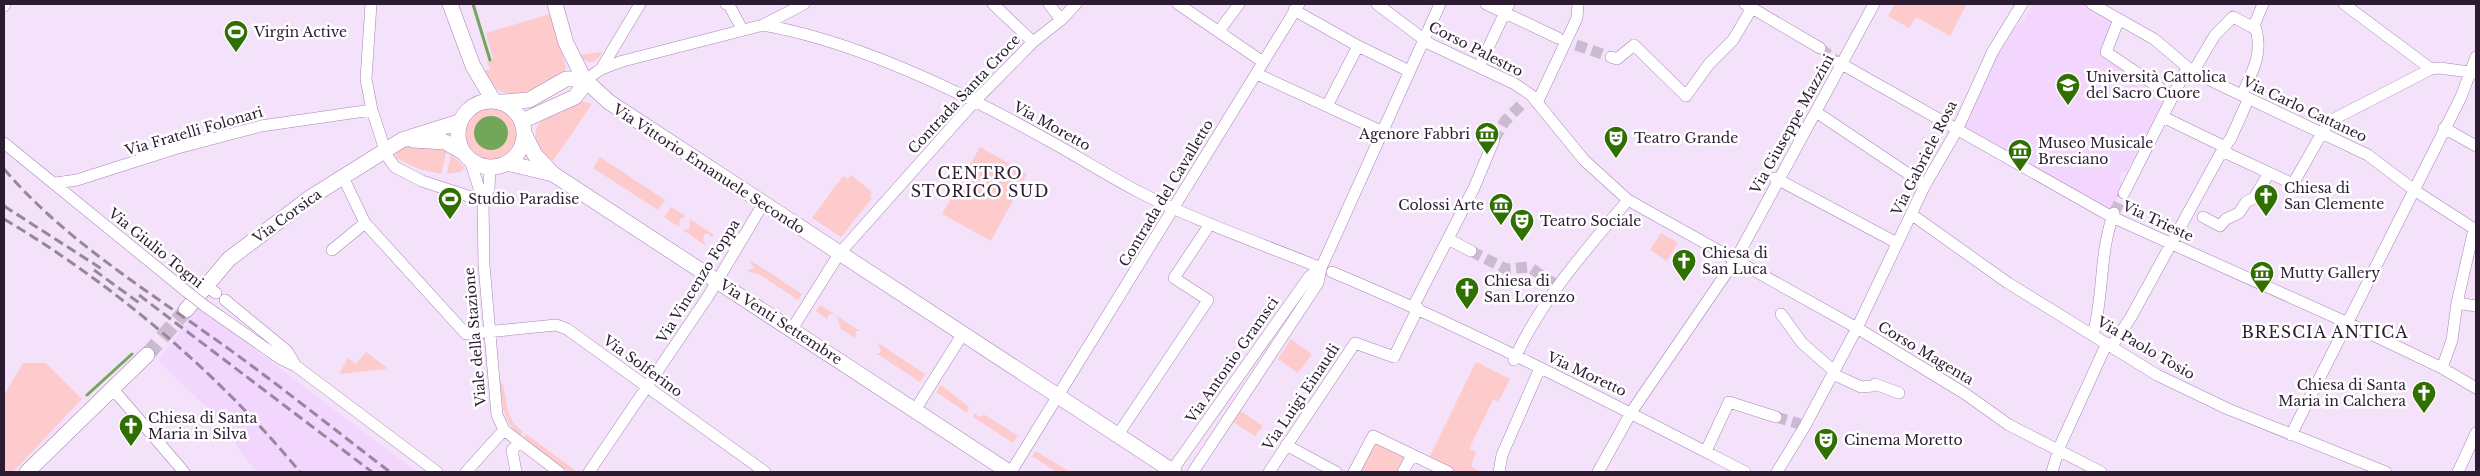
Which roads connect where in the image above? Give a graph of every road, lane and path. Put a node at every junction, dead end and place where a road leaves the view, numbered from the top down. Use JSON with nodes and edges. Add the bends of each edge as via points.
{"nodes":[{"id":1,"x":371,"y":4,"type":"edge"},
{"id":2,"x":450,"y":4,"type":"edge"},
{"id":3,"x":555,"y":4,"type":"edge"},
{"id":4,"x":640,"y":4,"type":"edge"},
{"id":5,"x":726,"y":4,"type":"edge"},
{"id":6,"x":804,"y":4,"type":"edge"},
{"id":7,"x":993,"y":4,"type":"edge"},
{"id":8,"x":1049,"y":4,"type":"edge"},
{"id":9,"x":1076,"y":4,"type":"edge"},
{"id":10,"x":1178,"y":4,"type":"edge"},
{"id":11,"x":1238,"y":4,"type":"edge"},
{"id":12,"x":1377,"y":4,"type":"edge"},
{"id":13,"x":1440,"y":4,"type":"edge"},
{"id":14,"x":1486,"y":4,"type":"edge"},
{"id":15,"x":1874,"y":4,"type":"edge"},
{"id":16,"x":2022,"y":4,"type":"edge"},
{"id":17,"x":2092,"y":4,"type":"edge"},
{"id":18,"x":2344,"y":4,"type":"edge"},
{"id":19,"x":1580,"y":5,"type":"edge"},
{"id":20,"x":1748,"y":6,"type":"edge"},
{"id":21,"x":1296,"y":7,"type":"edge"},
{"id":22,"x":2261,"y":7,"type":"edge"},
{"id":23,"x":1507,"y":8,"type":"edge"},
{"id":24,"x":2119,"y":19,"type":"junction"},
{"id":25,"x":1061,"y":20,"type":"junction"},
{"id":26,"x":763,"y":25,"type":"junction"},
{"id":27,"x":2253,"y":28,"type":"junction"},
{"id":28,"x":742,"y":30,"type":"junction"},
{"id":29,"x":1219,"y":31,"type":"junction"},
{"id":30,"x":1558,"y":38,"type":"dead end"},
{"id":31,"x":1424,"y":40,"type":"junction"},
{"id":32,"x":1033,"y":42,"type":"junction"},
{"id":33,"x":1358,"y":46,"type":"junction"},
{"id":34,"x":1820,"y":48,"type":"tunnel mouth"},
{"id":35,"x":1611,"y":57,"type":"tunnel mouth"},
{"id":36,"x":2476,"y":57,"type":"edge"},
{"id":37,"x":1263,"y":62,"type":"junction"},
{"id":38,"x":1840,"y":63,"type":"junction"},
{"id":39,"x":1479,"y":66,"type":"junction"},
{"id":40,"x":2431,"y":69,"type":"junction"},
{"id":41,"x":2190,"y":70,"type":"junction"},
{"id":42,"x":1409,"y":71,"type":"junction"},
{"id":43,"x":2474,"y":72,"type":"edge"},
{"id":44,"x":476,"y":73,"type":"junction"},
{"id":45,"x":1257,"y":74,"type":"junction"},
{"id":46,"x":591,"y":76,"type":"junction"},
{"id":47,"x":2173,"y":97,"type":"junction"},
{"id":48,"x":2245,"y":97,"type":"junction"},
{"id":49,"x":1530,"y":100,"type":"junction"},
{"id":50,"x":498,"y":101,"type":"junction"},
{"id":51,"x":975,"y":101,"type":"junction"},
{"id":52,"x":472,"y":106,"type":"junction"},
{"id":53,"x":1327,"y":106,"type":"junction"},
{"id":54,"x":372,"y":110,"type":"junction"},
{"id":55,"x":1816,"y":112,"type":"junction"},
{"id":56,"x":2164,"y":117,"type":"junction"},
{"id":57,"x":459,"y":122,"type":"junction"},
{"id":58,"x":524,"y":128,"type":"junction"},
{"id":59,"x":2324,"y":128,"type":"junction"},
{"id":60,"x":2444,"y":128,"type":"junction"},
{"id":61,"x":1957,"y":130,"type":"junction"},
{"id":62,"x":1383,"y":132,"type":"junction"},
{"id":63,"x":402,"y":140,"type":"junction"},
{"id":64,"x":1494,"y":140,"type":"tunnel mouth"},
{"id":65,"x":4,"y":142,"type":"edge"},
{"id":66,"x":2476,"y":146,"type":"edge"},
{"id":67,"x":2223,"y":149,"type":"junction"},
{"id":68,"x":386,"y":150,"type":"junction"},
{"id":69,"x":467,"y":156,"type":"junction"},
{"id":70,"x":507,"y":163,"type":"junction"},
{"id":71,"x":490,"y":167,"type":"junction"},
{"id":72,"x":2269,"y":173,"type":"junction"},
{"id":73,"x":553,"y":174,"type":"junction"},
{"id":74,"x":344,"y":177,"type":"junction"},
{"id":75,"x":1777,"y":179,"type":"junction"},
{"id":76,"x":56,"y":183,"type":"junction"},
{"id":77,"x":1925,"y":186,"type":"junction"},
{"id":78,"x":2414,"y":190,"type":"junction"},
{"id":79,"x":2124,"y":193,"type":"tunnel mouth"},
{"id":80,"x":1628,"y":200,"type":"junction"},
{"id":81,"x":483,"y":201,"type":"junction"},
{"id":82,"x":763,"y":204,"type":"junction"},
{"id":83,"x":1174,"y":208,"type":"junction"},
{"id":84,"x":1911,"y":214,"type":"junction"},
{"id":85,"x":2113,"y":215,"type":"junction"},
{"id":86,"x":2203,"y":216,"type":"dead end"},
{"id":87,"x":365,"y":224,"type":"junction"},
{"id":88,"x":1210,"y":224,"type":"junction"},
{"id":89,"x":2475,"y":229,"type":"edge"},
{"id":90,"x":1447,"y":242,"type":"junction"},
{"id":91,"x":1897,"y":243,"type":"junction"},
{"id":92,"x":2171,"y":244,"type":"junction"},
{"id":93,"x":332,"y":250,"type":"dead end"},
{"id":94,"x":1471,"y":251,"type":"tunnel mouth"},
{"id":95,"x":839,"y":254,"type":"junction"},
{"id":96,"x":1736,"y":259,"type":"junction"},
{"id":97,"x":1327,"y":270,"type":"junction"},
{"id":98,"x":718,"y":281,"type":"junction"},
{"id":99,"x":216,"y":293,"type":"junction"},
{"id":100,"x":2457,"y":303,"type":"junction"},
{"id":101,"x":2476,"y":306,"type":"edge"},
{"id":102,"x":1416,"y":308,"type":"junction"},
{"id":103,"x":186,"y":310,"type":"tunnel mouth"},
{"id":104,"x":1781,"y":314,"type":"dead end"},
{"id":105,"x":2348,"y":323,"type":"junction"},
{"id":106,"x":1857,"y":328,"type":"junction"},
{"id":107,"x":792,"y":329,"type":"junction"},
{"id":108,"x":490,"y":333,"type":"junction"},
{"id":109,"x":962,"y":334,"type":"junction"},
{"id":110,"x":2093,"y":335,"type":"junction"},
{"id":111,"x":2110,"y":344,"type":"junction"},
{"id":112,"x":147,"y":355,"type":"tunnel mouth"},
{"id":113,"x":1515,"y":358,"type":"junction"},
{"id":114,"x":296,"y":366,"type":"junction"},
{"id":115,"x":1540,"y":368,"type":"junction"},
{"id":116,"x":2442,"y":368,"type":"junction"},
{"id":117,"x":1834,"y":372,"type":"junction"},
{"id":118,"x":122,"y":378,"type":"junction"},
{"id":119,"x":648,"y":387,"type":"junction"},
{"id":120,"x":2476,"y":388,"type":"edge"},
{"id":121,"x":1899,"y":393,"type":"dead end"},
{"id":122,"x":117,"y":394,"type":"junction"},
{"id":123,"x":1058,"y":397,"type":"junction"},
{"id":124,"x":100,"y":399,"type":"junction"},
{"id":125,"x":915,"y":410,"type":"junction"},
{"id":126,"x":1632,"y":412,"type":"junction"},
{"id":127,"x":1776,"y":417,"type":"tunnel mouth"},
{"id":128,"x":504,"y":430,"type":"junction"},
{"id":129,"x":2476,"y":433,"type":"edge"},
{"id":130,"x":2291,"y":435,"type":"junction"},
{"id":131,"x":1117,"y":436,"type":"junction"},
{"id":132,"x":1286,"y":445,"type":"junction"},
{"id":133,"x":515,"y":447,"type":"dead end"},
{"id":134,"x":1706,"y":451,"type":"junction"},
{"id":135,"x":2058,"y":452,"type":"junction"},
{"id":136,"x":1412,"y":456,"type":"junction"},
{"id":137,"x":1731,"y":469,"type":"edge"},
{"id":138,"x":27,"y":472,"type":"edge"},
{"id":139,"x":184,"y":472,"type":"edge"},
{"id":140,"x":437,"y":472,"type":"edge"},
{"id":141,"x":466,"y":472,"type":"edge"},
{"id":142,"x":516,"y":472,"type":"edge"},
{"id":143,"x":559,"y":472,"type":"edge"},
{"id":144,"x":589,"y":472,"type":"edge"},
{"id":145,"x":766,"y":472,"type":"edge"},
{"id":146,"x":1010,"y":472,"type":"edge"},
{"id":147,"x":1172,"y":472,"type":"edge"},
{"id":148,"x":1193,"y":472,"type":"edge"},
{"id":149,"x":1269,"y":472,"type":"edge"},
{"id":150,"x":1336,"y":472,"type":"edge"},
{"id":151,"x":1354,"y":472,"type":"edge"},
{"id":152,"x":1403,"y":472,"type":"edge"},
{"id":153,"x":1448,"y":472,"type":"edge"},
{"id":154,"x":1499,"y":472,"type":"edge"},
{"id":155,"x":1598,"y":472,"type":"edge"},
{"id":156,"x":1745,"y":472,"type":"edge"},
{"id":157,"x":1777,"y":472,"type":"edge"},
{"id":158,"x":2052,"y":472,"type":"edge"},
{"id":159,"x":2101,"y":472,"type":"edge"},
{"id":160,"x":2386,"y":472,"type":"edge"},
{"id":161,"x":2458,"y":472,"type":"edge"}],
"edges":[{"from":1,"to":54,"type":"street","via":[[366,79]]},
{"from":2,"to":44,"type":"main road"},
{"from":3,"to":46,"type":"main road","name":"Via Vittorio Emanuele Secondo","via":[[566,43]]},
{"from":4,"to":46,"type":"street"},
{"from":5,"to":28,"type":"street"},
{"from":6,"to":26,"type":"street"},
{"from":7,"to":32,"type":"street"},
{"from":8,"to":25,"type":"street"},
{"from":9,"to":25,"type":"street","name":"Contrada Santa Croce"},
{"from":10,"to":29,"type":"street"},
{"from":11,"to":29,"type":"street"},
{"from":12,"to":31,"type":"street","name":"Corso Palestro"},
{"from":13,"to":31,"type":"street","name":"Via Antonio Gramsci"},
{"from":14,"to":23,"type":"street"},
{"from":15,"to":38,"type":"street","name":"Via Giuseppe Mazzini"},
{"from":16,"to":61,"type":"street","name":"Via Gabriele Rosa","via":[[1993,51]]},
{"from":17,"to":24,"type":"street","name":"Via Carlo Cattaneo"},
{"from":18,"to":40,"type":"street"},
{"from":19,"to":49,"type":"street"},
{"from":20,"to":34,"type":"street"},
{"from":20,"to":35,"type":"street","via":[[1733,40],[1709,64],[1686,96],[1634,45],[1617,59]]},
{"from":21,"to":33,"type":"street"},
{"from":21,"to":37,"type":"street","name":"Contrada del Cavalletto"},
{"from":22,"to":27,"type":"street"},
{"from":23,"to":30,"type":"street"},
{"from":23,"to":39,"type":"street"},
{"from":24,"to":41,"type":"street","name":"Via Carlo Cattaneo","via":[[2154,39]]},
{"from":24,"to":47,"type":"street","via":[[2106,52]]},
{"from":25,"to":32,"type":"street","name":"Contrada Santa Croce"},
{"from":26,"to":28,"type":"street"},
{"from":26,"to":51,"type":"street","name":"Via Moretto","via":[[794,30],[860,52]]},
{"from":27,"to":41,"type":"street","via":[[2230,18]]},
{"from":27,"to":48,"type":"street","via":[[2260,43]]},
{"from":28,"to":46,"type":"street","via":[[626,60]]},
{"from":29,"to":37,"type":"street"},
{"from":31,"to":39,"type":"street","name":"Corso Palestro"},
{"from":31,"to":42,"type":"street","name":"Via Antonio Gramsci"},
{"from":32,"to":51,"type":"street","name":"Contrada Santa Croce"},
{"from":33,"to":42,"type":"street"},
{"from":33,"to":53,"type":"street"},
{"from":36,"to":43,"type":"street"},
{"from":37,"to":45,"type":"street","name":"Contrada del Cavalletto"},
{"from":38,"to":55,"type":"street","name":"Via Giuseppe Mazzini"},
{"from":38,"to":61,"type":"street","name":"Via Trieste"},
{"from":39,"to":49,"type":"street","name":"Corso Palestro","via":[[1515,84]]},
{"from":40,"to":43,"type":"street"},
{"from":40,"to":59,"type":"street","via":[[2334,118]]},
{"from":41,"to":47,"type":"street"},
{"from":41,"to":48,"type":"street","name":"Via Carlo Cattaneo"},
{"from":42,"to":62,"type":"street","name":"Via Antonio Gramsci"},
{"from":43,"to":60,"type":"street"},
{"from":44,"to":50,"type":"main road"},
{"from":44,"to":52,"type":"main road"},
{"from":45,"to":53,"type":"street"},
{"from":45,"to":83,"type":"street","name":"Contrada del Cavalletto"},
{"from":46,"to":50,"type":"main road","via":[[566,79],[529,100]]},
{"from":46,"to":58,"type":"main road","via":[[561,103]]},
{"from":46,"to":82,"type":"main road","name":"Via Vittorio Emanuele Secondo","via":[[609,102]]},
{"from":47,"to":56,"type":"street"},
{"from":48,"to":59,"type":"street","name":"Via Carlo Cattaneo"},
{"from":48,"to":67,"type":"street","via":[[2232,138]]},
{"from":49,"to":80,"type":"street","name":"Corso Palestro","via":[[1584,160]]},
{"from":50,"to":52,"type":"main road","via":[[482,101]]},
{"from":50,"to":58,"type":"main road","via":[[511,107]]},
{"from":51,"to":83,"type":"street","name":"Via Moretto"},
{"from":51,"to":95,"type":"street","name":"Contrada Santa Croce"},
{"from":52,"to":57,"type":"main road"},
{"from":53,"to":62,"type":"street"},
{"from":54,"to":68,"type":"street"},
{"from":54,"to":76,"type":"street","name":"Via Fratelli Folonari","via":[[261,126],[77,180]]},
{"from":55,"to":75,"type":"street","name":"Via Giuseppe Mazzini"},
{"from":55,"to":77,"type":"street"},
{"from":56,"to":67,"type":"street"},
{"from":56,"to":79,"type":"street"},
{"from":57,"to":63,"type":"main road","name":"Via Corsica"},
{"from":57,"to":69,"type":"main road","via":[[458,136]]},
{"from":58,"to":70,"type":"main road","via":[[518,154]]},
{"from":58,"to":73,"type":"main road","name":"Via Venti Settembre","via":[[535,155]]},
{"from":59,"to":72,"type":"street","via":[[2293,184]]},
{"from":59,"to":78,"type":"street","name":"Via Carlo Cattaneo","via":[[2368,155]]},
{"from":60,"to":66,"type":"street"},
{"from":60,"to":78,"type":"street"},
{"from":61,"to":77,"type":"street","name":"Via Gabriele Rosa"},
{"from":61,"to":85,"type":"street","name":"Via Trieste"},
{"from":62,"to":97,"type":"street","name":"Via Antonio Gramsci"},
{"from":63,"to":68,"type":"main road","name":"Via Corsica"},
{"from":63,"to":69,"type":"main road","via":[[445,142]]},
{"from":64,"to":90,"type":"street"},
{"from":65,"to":76,"type":"street","name":"Via Giulio Togni"},
{"from":67,"to":72,"type":"street"},
{"from":67,"to":92,"type":"street"},
{"from":68,"to":74,"type":"main road","name":"Via Corsica"},
{"from":68,"to":81,"type":"street","via":[[395,168],[422,181]]},
{"from":69,"to":71,"type":"main road"},
{"from":69,"to":81,"type":"street","name":"Viale della Stazione"},
{"from":70,"to":71,"type":"main road"},
{"from":70,"to":73,"type":"main road","name":"Via Venti Settembre"},
{"from":71,"to":81,"type":"street","name":"Viale della Stazione"},
{"from":72,"to":86,"type":"street","via":[[2254,198],[2220,226]]},
{"from":73,"to":98,"type":"main road","name":"Via Venti Settembre"},
{"from":74,"to":87,"type":"street","name":"Via Solferino"},
{"from":74,"to":99,"type":"main road","name":"Via Corsica","via":[[311,197],[229,258]]},
{"from":75,"to":91,"type":"street"},
{"from":75,"to":96,"type":"street","name":"Via Giuseppe Mazzini"},
{"from":76,"to":114,"type":"street","name":"Via Giulio Togni","bridge":true,"via":[[186,292],[280,359]]},
{"from":77,"to":84,"type":"street","name":"Via Gabriele Rosa"},
{"from":78,"to":89,"type":"street","name":"Via Carlo Cattaneo"},
{"from":78,"to":105,"type":"street"},
{"from":80,"to":96,"type":"street","name":"Corso Magenta"},
{"from":80,"to":113,"type":"street","via":[[1566,275],[1526,334]]},
{"from":81,"to":108,"type":"street","name":"Viale della Stazione"},
{"from":82,"to":95,"type":"main road","name":"Via Vittorio Emanuele Secondo"},
{"from":82,"to":98,"type":"street","name":"Via Vincenzo Foppa"},
{"from":83,"to":88,"type":"street","name":"Via Moretto"},
{"from":83,"to":123,"type":"street","name":"Contrada del Cavalletto"},
{"from":84,"to":91,"type":"street","name":"Via Gabriele Rosa"},
{"from":84,"to":110,"type":"street","name":"Via Paolo Tosio","via":[[2008,283]]},
{"from":85,"to":92,"type":"street","name":"Via Trieste"},
{"from":85,"to":110,"type":"street","via":[[2102,264],[2099,312]]},
{"from":87,"to":93,"type":"street"},
{"from":87,"to":108,"type":"street","name":"Via Solferino","via":[[466,334]]},
{"from":88,"to":97,"type":"street","name":"Via Moretto"},
{"from":88,"to":131,"type":"street","via":[[1174,278],[1208,300]]},
{"from":89,"to":100,"type":"street"},
{"from":90,"to":94,"type":"street"},
{"from":90,"to":102,"type":"street"},
{"from":91,"to":106,"type":"street","name":"Via Gabriele Rosa"},
{"from":92,"to":105,"type":"street","name":"Via Trieste"},
{"from":92,"to":111,"type":"street","via":[[2131,317]]},
{"from":95,"to":107,"type":"street"},
{"from":95,"to":109,"type":"main road","name":"Via Vittorio Emanuele Secondo"},
{"from":96,"to":106,"type":"street","name":"Corso Magenta"},
{"from":96,"to":126,"type":"street","name":"Via Giuseppe Mazzini"},
{"from":97,"to":102,"type":"street","name":"Via Moretto"},
{"from":97,"to":147,"type":"street","name":"Via Antonio Gramsci","via":[[1309,277]]},
{"from":97,"to":148,"type":"street","name":"Via Antonio Gramsci"},
{"from":98,"to":107,"type":"main road","name":"Via Venti Settembre"},
{"from":98,"to":119,"type":"street","name":"Via Vincenzo Foppa"},
{"from":99,"to":103,"type":"main road","name":"Via Corsica"},
{"from":99,"to":114,"type":"street","name":"Via Giulio Togni","via":[[287,351]]},
{"from":100,"to":101,"type":"street"},
{"from":100,"to":116,"type":"street","via":[[2452,340]]},
{"from":102,"to":113,"type":"street","name":"Via Moretto"},
{"from":102,"to":132,"type":"street","name":"Via Luigi Einaudi","via":[[1394,357],[1355,343]]},
{"from":104,"to":117,"type":"street","via":[[1802,343]]},
{"from":105,"to":116,"type":"street","name":"Via Trieste"},
{"from":105,"to":130,"type":"street"},
{"from":106,"to":117,"type":"street","name":"Via Gabriele Rosa"},
{"from":106,"to":135,"type":"street","name":"Corso Magenta","via":[[1964,392],[2009,425]]},
{"from":107,"to":125,"type":"main road","name":"Via Venti Settembre"},
{"from":108,"to":119,"type":"street","name":"Via Solferino","via":[[556,325],[567,329]]},
{"from":108,"to":128,"type":"street","name":"Viale della Stazione","via":[[497,415]]},
{"from":109,"to":123,"type":"main road","name":"Via Vittorio Emanuele Secondo"},
{"from":109,"to":125,"type":"street"},
{"from":110,"to":111,"type":"street","name":"Via Paolo Tosio"},
{"from":111,"to":130,"type":"street","name":"Via Paolo Tosio","via":[[2164,378],[2228,410]]},
{"from":111,"to":135,"type":"street"},
{"from":112,"to":118,"type":"main road"},
{"from":113,"to":115,"type":"street","name":"Via Moretto"},
{"from":114,"to":140,"type":"street","name":"Via Giulio Togni"},
{"from":115,"to":126,"type":"street","name":"Via Moretto"},
{"from":115,"to":154,"type":"street","via":[[1502,455]]},
{"from":116,"to":120,"type":"street","name":"Via Trieste"},
{"from":117,"to":121,"type":"street","via":[[1861,387],[1875,384]]},
{"from":117,"to":157,"type":"street","name":"Via Gabriele Rosa"},
{"from":118,"to":122,"type":"street"},
{"from":118,"to":124,"type":"main road"},
{"from":119,"to":144,"type":"street","name":"Via Vincenzo Foppa"},
{"from":119,"to":145,"type":"street","name":"Via Solferino"},
{"from":122,"to":124,"type":"street","via":[[110,393]]},
{"from":122,"to":139,"type":"street"},
{"from":123,"to":131,"type":"main road","name":"Via Vittorio Emanuele Secondo"},
{"from":123,"to":146,"type":"street","name":"Contrada del Cavalletto"},
{"from":124,"to":138,"type":"main road"},
{"from":125,"to":146,"type":"main road","name":"Via Venti Settembre"},
{"from":126,"to":134,"type":"street","name":"Via Moretto"},
{"from":126,"to":155,"type":"street","name":"Via Giuseppe Mazzini"},
{"from":127,"to":134,"type":"street","via":[[1730,402]]},
{"from":128,"to":141,"type":"street"},
{"from":128,"to":143,"type":"street"},
{"from":129,"to":161,"type":"street"},
{"from":130,"to":160,"type":"street","name":"Via Paolo Tosio"},
{"from":131,"to":147,"type":"main road","name":"Via Vittorio Emanuele Secondo"},
{"from":132,"to":149,"type":"street","name":"Via Luigi Einaudi"},
{"from":132,"to":150,"type":"street"},
{"from":133,"to":142,"type":"street","via":[[512,450]]},
{"from":134,"to":137,"type":"street","name":"Via Moretto"},
{"from":135,"to":158,"type":"street"},
{"from":135,"to":159,"type":"street","name":"Corso Magenta"},
{"from":136,"to":151,"type":"street","via":[[1373,436]]},
{"from":136,"to":152,"type":"street"},
{"from":136,"to":153,"type":"street"},
{"from":137,"to":156,"type":"street","name":"Via Moretto"}]}
